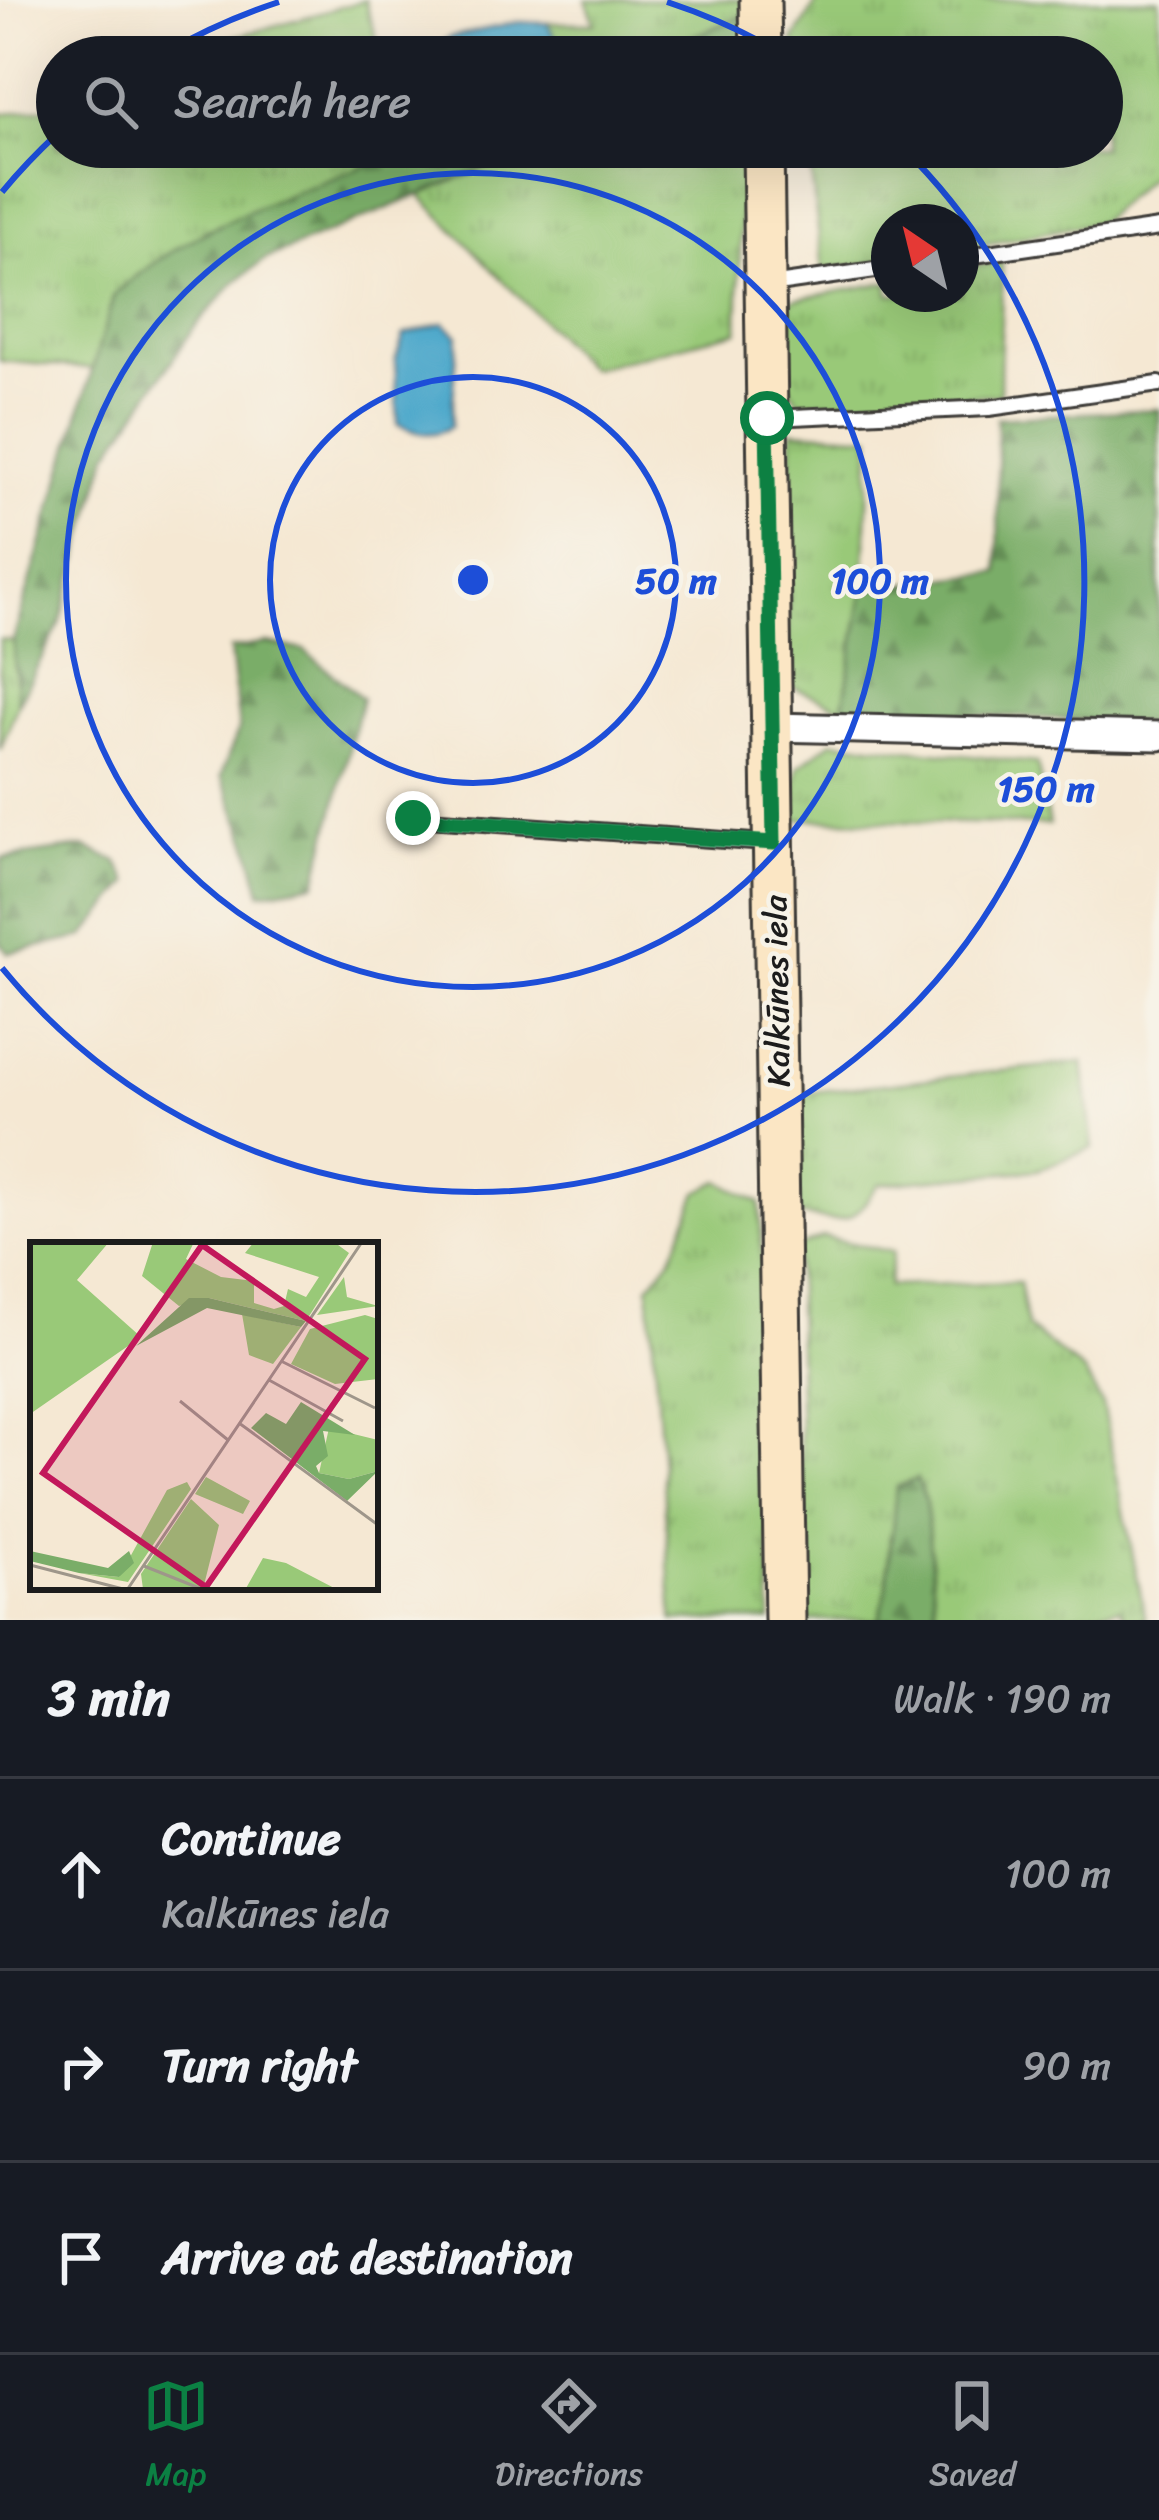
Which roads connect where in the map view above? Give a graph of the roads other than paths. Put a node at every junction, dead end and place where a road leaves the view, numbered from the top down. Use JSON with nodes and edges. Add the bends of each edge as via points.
{"nodes":[{"id":1,"x":760,"y":0,"type":"edge"},
{"id":2,"x":761,"y":36,"type":"edge"},
{"id":3,"x":763,"y":168,"type":"edge"},
{"id":4,"x":1159,"y":228,"type":"edge"},
{"id":5,"x":979,"y":254,"type":"edge"},
{"id":6,"x":871,"y":271,"type":"edge"},
{"id":7,"x":765,"y":286,"type":"junction"},
{"id":8,"x":1159,"y":384,"type":"edge"},
{"id":9,"x":767,"y":418,"type":"junction"},
{"id":10,"x":772,"y":728,"type":"junction"},
{"id":11,"x":1159,"y":736,"type":"edge"},
{"id":12,"x":413,"y":818,"type":"dead end"},
{"id":13,"x":774,"y":843,"type":"junction"},
{"id":14,"x":785,"y":1620,"type":"edge"}],
"edges":[{"from":1,"to":2,"type":"main road"},
{"from":3,"to":7,"type":"main road","name":"Kalkūnes iela"},
{"from":4,"to":5,"type":"lane"},
{"from":6,"to":7,"type":"lane"},
{"from":7,"to":9,"type":"main road","name":"Kalkūnes iela"},
{"from":8,"to":9,"type":"lane","via":[[989,408]]},
{"from":9,"to":10,"type":"main road","name":"Kalkūnes iela"},
{"from":10,"to":11,"type":"street"},
{"from":10,"to":13,"type":"main road","name":"Kalkūnes iela"},
{"from":12,"to":13,"type":"lane"},
{"from":13,"to":14,"type":"main road","name":"Kalkūnes iela"}]}
